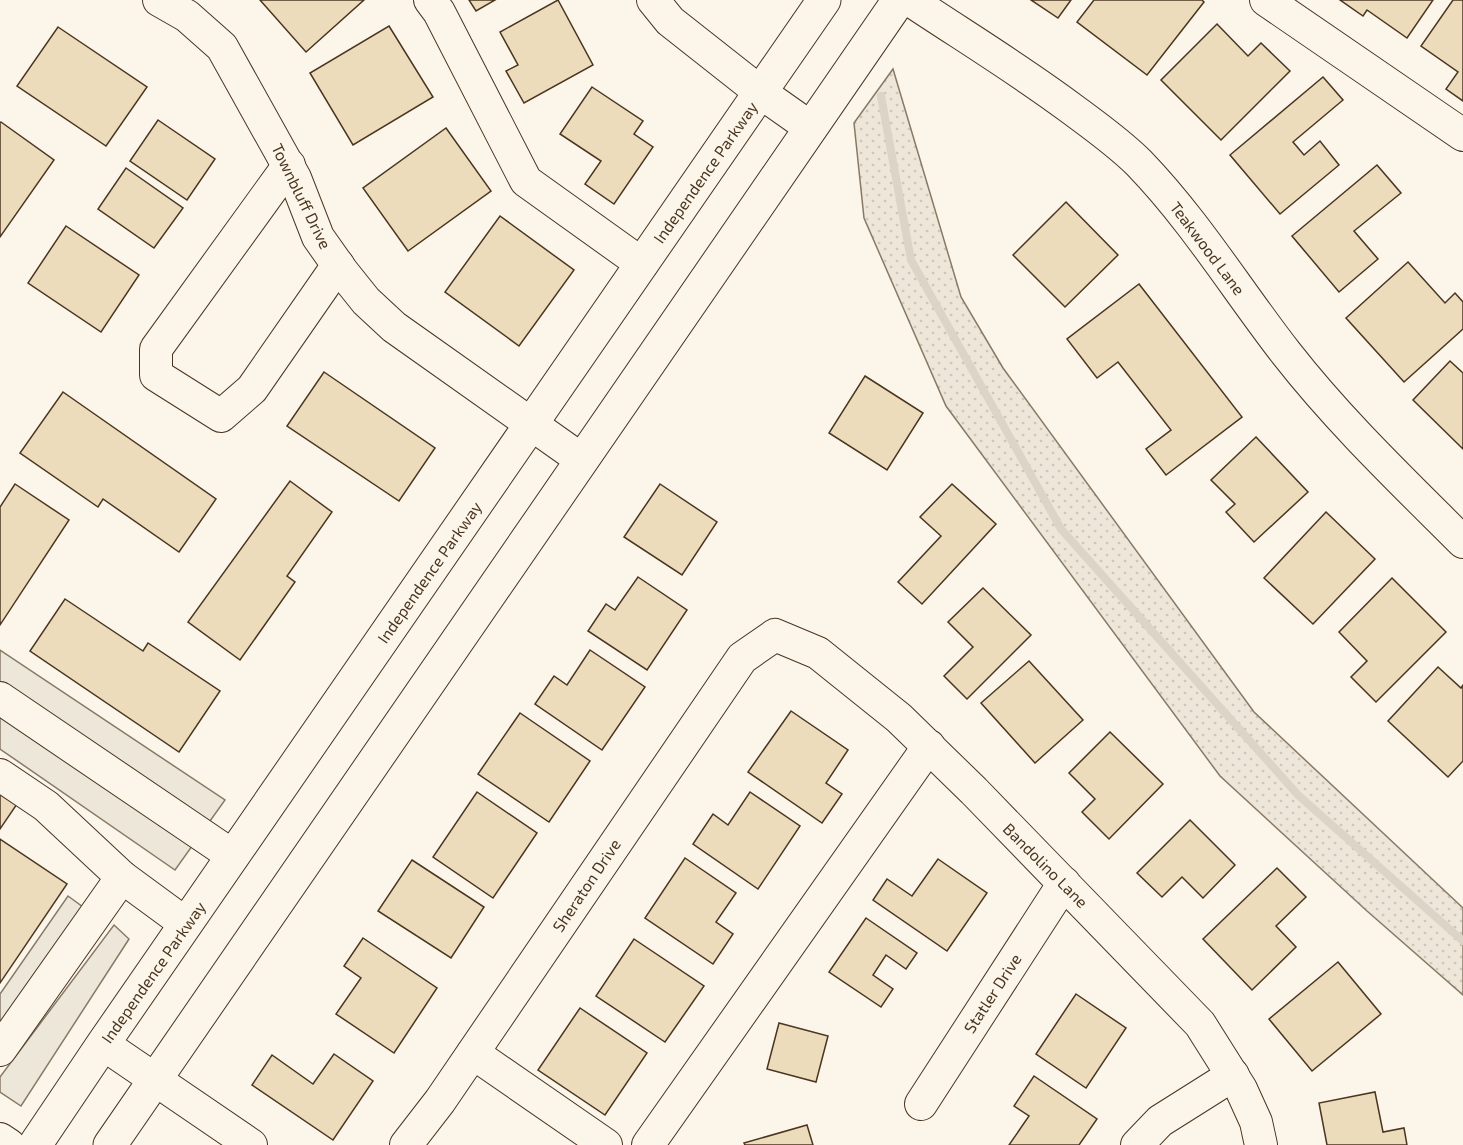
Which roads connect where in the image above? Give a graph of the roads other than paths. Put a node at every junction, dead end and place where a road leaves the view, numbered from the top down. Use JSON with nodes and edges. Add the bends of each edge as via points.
{"nodes":[{"id":1,"x":159,"y":0,"type":"edge"},
{"id":2,"x":430,"y":0,"type":"edge"},
{"id":3,"x":653,"y":0,"type":"edge"},
{"id":4,"x":824,"y":0,"type":"edge"},
{"id":5,"x":899,"y":0,"type":"edge"},
{"id":6,"x":910,"y":0,"type":"edge"},
{"id":7,"x":1266,"y":0,"type":"edge"},
{"id":8,"x":760,"y":92,"type":"junction"},
{"id":9,"x":811,"y":128,"type":"junction"},
{"id":10,"x":1463,"y":135,"type":"edge"},
{"id":11,"x":289,"y":165,"type":"junction"},
{"id":12,"x":642,"y":264,"type":"junction"},
{"id":13,"x":338,"y":265,"type":"junction"},
{"id":14,"x":531,"y":423,"type":"junction"},
{"id":15,"x":582,"y":460,"type":"junction"},
{"id":16,"x":1463,"y":542,"type":"edge"},
{"id":17,"x":775,"y":635,"type":"joint"},
{"id":18,"x":0,"y":698,"type":"edge"},
{"id":19,"x":929,"y":747,"type":"junction"},
{"id":20,"x":0,"y":775,"type":"edge"},
{"id":21,"x":233,"y":855,"type":"junction"},
{"id":22,"x":122,"y":877,"type":"junction"},
{"id":23,"x":1064,"y":883,"type":"junction"},
{"id":24,"x":186,"y":924,"type":"junction"},
{"id":25,"x":103,"y":1044,"type":"junction"},
{"id":26,"x":0,"y":1050,"type":"edge"},
{"id":27,"x":473,"y":1053,"type":"junction"},
{"id":28,"x":1233,"y":1075,"type":"junction"},
{"id":29,"x":154,"y":1080,"type":"junction"},
{"id":30,"x":921,"y":1104,"type":"dead end"},
{"id":31,"x":0,"y":1139,"type":"edge"},
{"id":32,"x":9,"y":1145,"type":"edge"},
{"id":33,"x":35,"y":1145,"type":"edge"},
{"id":34,"x":110,"y":1145,"type":"edge"},
{"id":35,"x":251,"y":1145,"type":"edge"},
{"id":36,"x":406,"y":1145,"type":"edge"},
{"id":37,"x":606,"y":1145,"type":"edge"},
{"id":38,"x":648,"y":1145,"type":"edge"},
{"id":39,"x":1137,"y":1145,"type":"edge"},
{"id":40,"x":1261,"y":1145,"type":"edge"}],
"edges":[{"from":1,"to":11,"type":"street","name":"Townbluff Drive","via":[[187,15],[222,47]]},
{"from":2,"to":12,"type":"street","via":[[526,182]]},
{"from":3,"to":8,"type":"street","via":[[670,21]]},
{"from":4,"to":8,"type":"main road","name":"Independence Parkway"},
{"from":5,"to":9,"type":"main road"},
{"from":6,"to":16,"type":"street","name":"Teakwood Lane","via":[[1044,88],[1137,162],[1204,239],[1286,353],[1338,416]]},
{"from":7,"to":10,"type":"street"},
{"from":8,"to":9,"type":"street"},
{"from":8,"to":12,"type":"main road","name":"Independence Parkway"},
{"from":9,"to":15,"type":"main road"},
{"from":11,"to":13,"type":"street","name":"Townbluff Drive","via":[[318,237]]},
{"from":11,"to":13,"type":"street","via":[[156,349],[156,375],[220,416],[252,389]]},
{"from":12,"to":14,"type":"main road","name":"Independence Parkway"},
{"from":13,"to":14,"type":"street","name":"Townbluff Drive","via":[[366,301],[394,327]]},
{"from":14,"to":15,"type":"street","name":"Townbluff Drive"},
{"from":14,"to":21,"type":"main road","name":"Independence Parkway"},
{"from":15,"to":29,"type":"main road"},
{"from":17,"to":19,"type":"street","name":"Bandolino Lane","via":[[818,652]]},
{"from":17,"to":27,"type":"street","name":"Sheraton Drive","via":[[742,658]]},
{"from":18,"to":21,"type":"street"},
{"from":19,"to":23,"type":"street","name":"Bandolino Lane"},
{"from":19,"to":38,"type":"street"},
{"from":20,"to":22,"type":"street","via":[[46,806]]},
{"from":21,"to":24,"type":"main road","name":"Independence Parkway"},
{"from":22,"to":24,"type":"street"},
{"from":22,"to":26,"type":"street"},
{"from":23,"to":28,"type":"street","name":"Bandolino Lane","via":[[1200,1024]]},
{"from":23,"to":30,"type":"street","name":"Statler Drive"},
{"from":24,"to":25,"type":"main road","name":"Independence Parkway"},
{"from":25,"to":29,"type":"street"},
{"from":25,"to":33,"type":"main road","name":"Independence Parkway"},
{"from":27,"to":36,"type":"street","name":"Sheraton Drive"},
{"from":27,"to":37,"type":"street"},
{"from":28,"to":39,"type":"street","via":[[1160,1120]]},
{"from":28,"to":40,"type":"street","name":"Bandolino Lane","via":[[1256,1122]]},
{"from":29,"to":34,"type":"main road"},
{"from":29,"to":35,"type":"street"},
{"from":31,"to":32,"type":"street"}]}
